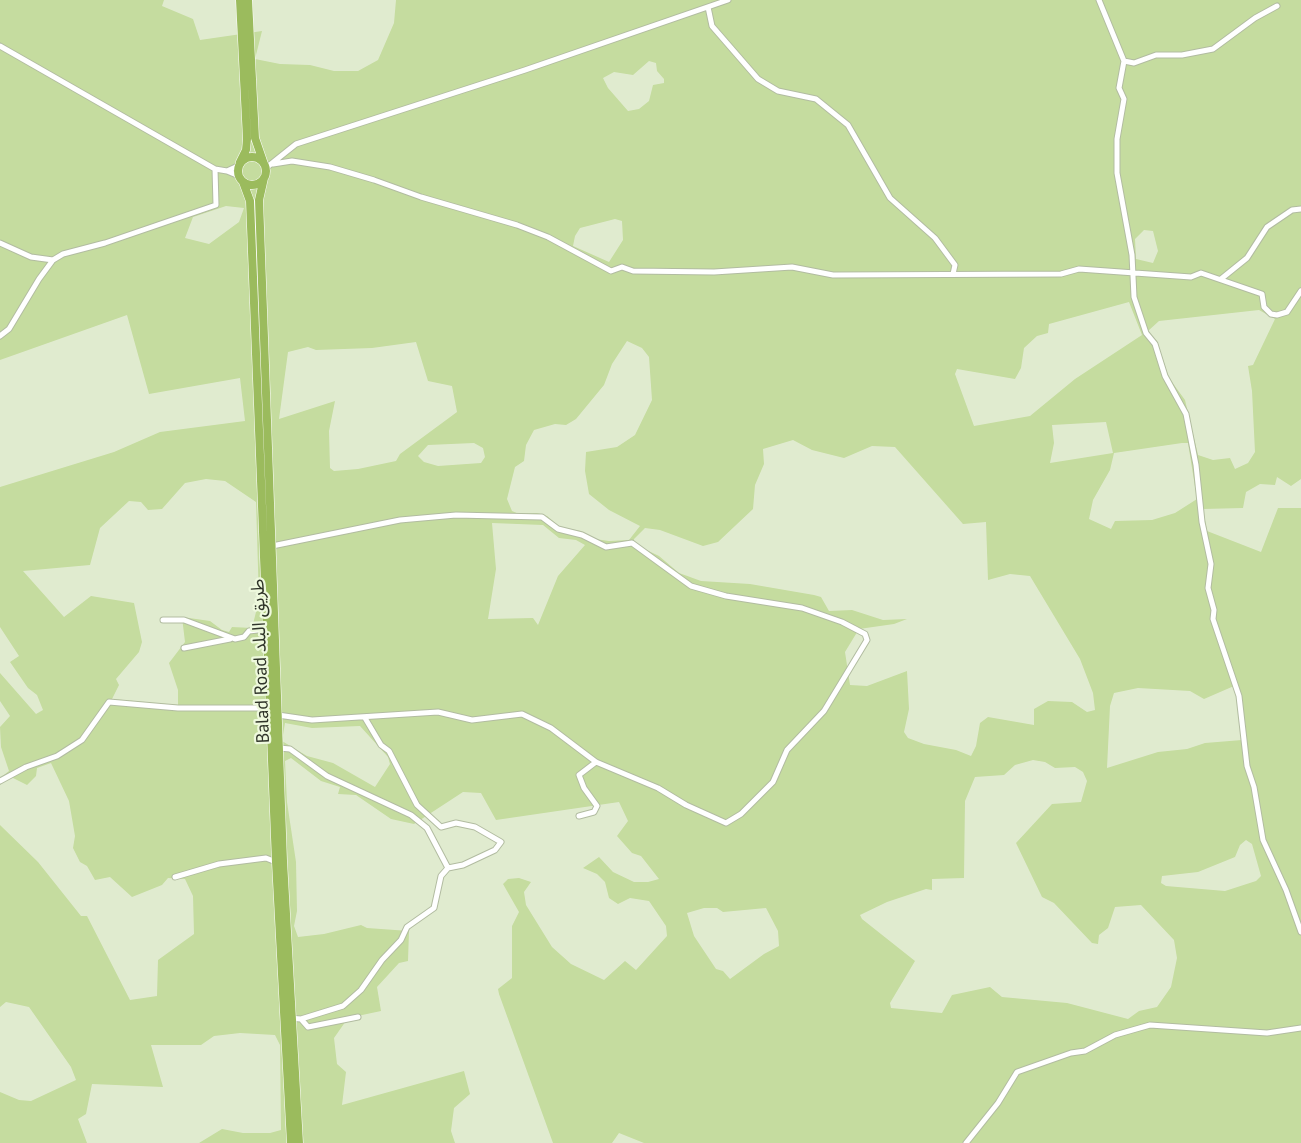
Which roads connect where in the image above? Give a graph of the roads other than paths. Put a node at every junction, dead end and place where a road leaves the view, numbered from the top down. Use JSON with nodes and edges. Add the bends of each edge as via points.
{"nodes":[{"id":1,"x":240,"y":0,"type":"edge"},
{"id":2,"x":248,"y":0,"type":"edge"},
{"id":3,"x":728,"y":0,"type":"edge"},
{"id":4,"x":1099,"y":0,"type":"edge"},
{"id":5,"x":1276,"y":6,"type":"dead end"},
{"id":6,"x":708,"y":7,"type":"junction"},
{"id":7,"x":0,"y":46,"type":"edge"},
{"id":8,"x":1124,"y":61,"type":"junction"},
{"id":9,"x":239,"y":164,"type":"junction"},
{"id":10,"x":268,"y":165,"type":"junction"},
{"id":11,"x":215,"y":169,"type":"junction"},
{"id":12,"x":227,"y":171,"type":"junction"},
{"id":13,"x":264,"y":178,"type":"junction"},
{"id":14,"x":241,"y":179,"type":"junction"},
{"id":15,"x":1301,"y":209,"type":"edge"},
{"id":16,"x":0,"y":243,"type":"edge"},
{"id":17,"x":54,"y":260,"type":"junction"},
{"id":18,"x":1132,"y":271,"type":"junction"},
{"id":19,"x":954,"y":274,"type":"junction"},
{"id":20,"x":1221,"y":279,"type":"junction"},
{"id":21,"x":1301,"y":291,"type":"edge"},
{"id":22,"x":0,"y":336,"type":"edge"},
{"id":23,"x":272,"y":546,"type":"junction"},
{"id":24,"x":163,"y":620,"type":"dead end"},
{"id":25,"x":266,"y":629,"type":"junction"},
{"id":26,"x":235,"y":639,"type":"junction"},
{"id":27,"x":184,"y":648,"type":"dead end"},
{"id":28,"x":270,"y":708,"type":"junction"},
{"id":29,"x":278,"y":715,"type":"junction"},
{"id":30,"x":365,"y":718,"type":"junction"},
{"id":31,"x":279,"y":748,"type":"junction"},
{"id":32,"x":596,"y":762,"type":"junction"},
{"id":33,"x":0,"y":781,"type":"edge"},
{"id":34,"x":579,"y":816,"type":"dead end"},
{"id":35,"x":276,"y":862,"type":"junction"},
{"id":36,"x":448,"y":868,"type":"junction"},
{"id":37,"x":175,"y":877,"type":"dead end"},
{"id":38,"x":1301,"y":932,"type":"edge"},
{"id":39,"x":358,"y":1017,"type":"dead end"},
{"id":40,"x":288,"y":1018,"type":"junction"},
{"id":41,"x":302,"y":1019,"type":"junction"},
{"id":42,"x":1301,"y":1028,"type":"edge"},
{"id":43,"x":291,"y":1143,"type":"edge"},
{"id":44,"x":298,"y":1143,"type":"edge"},
{"id":45,"x":966,"y":1143,"type":"edge"}],
"edges":[{"from":1,"to":9,"type":"highway","via":[[247,139]]},
{"from":2,"to":10,"type":"highway","via":[[255,138]]},
{"from":3,"to":6,"type":"street"},
{"from":4,"to":8,"type":"street"},
{"from":5,"to":8,"type":"street","via":[[1213,49],[1156,55],[1134,63]]},
{"from":6,"to":10,"type":"street","via":[[296,144]]},
{"from":6,"to":19,"type":"street","via":[[712,26],[758,79],[778,91],[816,99],[844,121],[890,198],[935,238],[955,265]]},
{"from":7,"to":11,"type":"street"},
{"from":8,"to":18,"type":"street","via":[[1119,88],[1124,99],[1117,139],[1117,173]]},
{"from":9,"to":10,"type":"highway","via":[[252,157]]},
{"from":9,"to":12,"type":"street"},
{"from":9,"to":14,"type":"highway"},
{"from":10,"to":13,"type":"highway"},
{"from":10,"to":19,"type":"street","via":[[292,161],[374,180],[517,225],[611,271],[622,267],[633,271],[714,272],[792,267],[833,275]]},
{"from":11,"to":12,"type":"street"},
{"from":11,"to":17,"type":"street","via":[[216,204]]},
{"from":12,"to":14,"type":"street"},
{"from":13,"to":14,"type":"highway","via":[[257,184]]},
{"from":13,"to":23,"type":"highway","name":"Balad Road طريق البلد","via":[[259,200]]},
{"from":14,"to":25,"type":"highway","name":"Balad Road طريق البلد","via":[[250,201]]},
{"from":15,"to":20,"type":"street","via":[[1292,210],[1267,227],[1247,258]]},
{"from":16,"to":17,"type":"street","via":[[31,257]]},
{"from":17,"to":22,"type":"street","via":[[9,329]]},
{"from":18,"to":19,"type":"street"},
{"from":18,"to":20,"type":"street","via":[[1191,278],[1201,273]]},
{"from":18,"to":38,"type":"street","via":[[1142,324],[1186,414],[1211,564],[1208,588],[1213,618],[1239,696],[1247,766],[1263,840]]},
{"from":20,"to":21,"type":"street","via":[[1262,294],[1264,307],[1277,315],[1287,312]]},
{"from":23,"to":29,"type":"highway","name":"Balad Road طريق البلد"},
{"from":23,"to":32,"type":"street","via":[[400,520],[456,515],[542,517],[558,529],[606,547],[632,543],[691,586],[726,596],[802,608],[865,634],[867,640],[824,711],[787,750],[773,782],[741,814],[726,823]]},
{"from":24,"to":26,"type":"street","via":[[184,620]]},
{"from":25,"to":26,"type":"street","via":[[249,631]]},
{"from":25,"to":28,"type":"highway","name":"Balad Road طريق البلد"},
{"from":26,"to":27,"type":"street"},
{"from":28,"to":33,"type":"street","via":[[178,708],[109,702],[82,740],[57,756]]},
{"from":28,"to":35,"type":"highway","name":"Balad Road طريق البلد"},
{"from":29,"to":30,"type":"street","via":[[312,720]]},
{"from":29,"to":31,"type":"highway","name":"Balad Road طريق البلد"},
{"from":30,"to":32,"type":"street","via":[[438,712],[472,720],[522,714],[551,728]]},
{"from":30,"to":36,"type":"street","via":[[389,751],[417,805],[441,827],[456,823],[476,827],[501,842],[495,850]]},
{"from":31,"to":36,"type":"street","via":[[290,749],[327,776],[411,815],[427,828]]},
{"from":31,"to":40,"type":"highway","name":"Balad Road طريق البلد"},
{"from":32,"to":34,"type":"street","via":[[579,775],[597,806],[594,812]]},
{"from":35,"to":37,"type":"street","via":[[266,858],[219,864]]},
{"from":35,"to":40,"type":"highway","name":"Balad Road طريق البلد"},
{"from":36,"to":41,"type":"street","via":[[441,876],[434,908],[407,927],[361,990],[343,1006]]},
{"from":39,"to":41,"type":"street","via":[[308,1027]]},
{"from":40,"to":41,"type":"street"},
{"from":40,"to":43,"type":"highway","name":"Balad Road طريق البلد"},
{"from":40,"to":44,"type":"highway","name":"Balad Road طريق البلد"},
{"from":42,"to":45,"type":"street","via":[[1268,1033],[1150,1025],[1115,1035],[1085,1051],[1017,1072]]}]}
